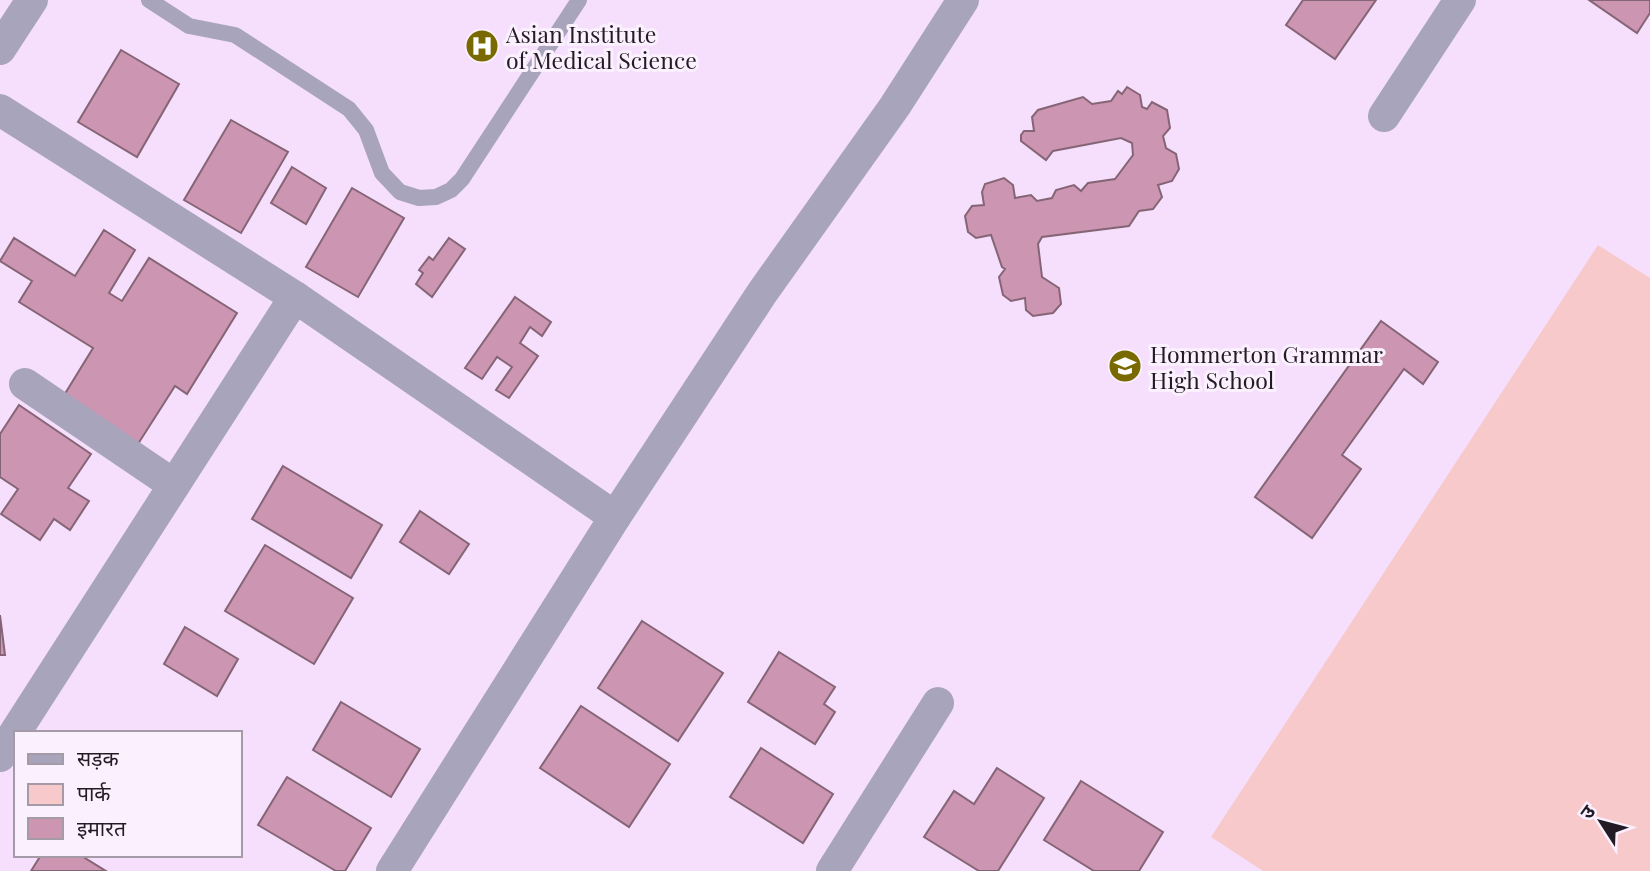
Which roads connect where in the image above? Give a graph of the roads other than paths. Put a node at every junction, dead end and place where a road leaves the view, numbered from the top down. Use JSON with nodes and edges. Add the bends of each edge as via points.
{"nodes":[{"id":1,"x":32,"y":0,"type":"edge"},
{"id":2,"x":149,"y":0,"type":"edge"},
{"id":3,"x":579,"y":0,"type":"edge"},
{"id":4,"x":963,"y":0,"type":"edge"},
{"id":5,"x":1460,"y":0,"type":"edge"},
{"id":6,"x":0,"y":50,"type":"edge"},
{"id":7,"x":0,"y":110,"type":"edge"},
{"id":8,"x":1384,"y":116,"type":"dead end"},
{"id":9,"x":295,"y":297,"type":"junction"},
{"id":10,"x":25,"y":384,"type":"dead end"},
{"id":11,"x":174,"y":485,"type":"junction"},
{"id":12,"x":615,"y":517,"type":"junction"},
{"id":13,"x":938,"y":703,"type":"dead end"},
{"id":14,"x":16,"y":731,"type":"edge"},
{"id":15,"x":14,"y":734,"type":"edge"},
{"id":16,"x":0,"y":756,"type":"edge"},
{"id":17,"x":393,"y":871,"type":"edge"},
{"id":18,"x":832,"y":871,"type":"edge"}],
"edges":[{"from":1,"to":6,"type":"street"},
{"from":2,"to":3,"type":"lane","via":[[189,26],[244,39],[349,109],[366,130],[382,173],[400,192],[419,198],[436,197],[462,179]]},
{"from":4,"to":12,"type":"street"},
{"from":5,"to":8,"type":"street"},
{"from":7,"to":9,"type":"street"},
{"from":9,"to":11,"type":"street"},
{"from":9,"to":12,"type":"street"},
{"from":10,"to":11,"type":"street"},
{"from":11,"to":14,"type":"street"},
{"from":12,"to":17,"type":"street"},
{"from":13,"to":18,"type":"street"},
{"from":15,"to":16,"type":"street"}]}
